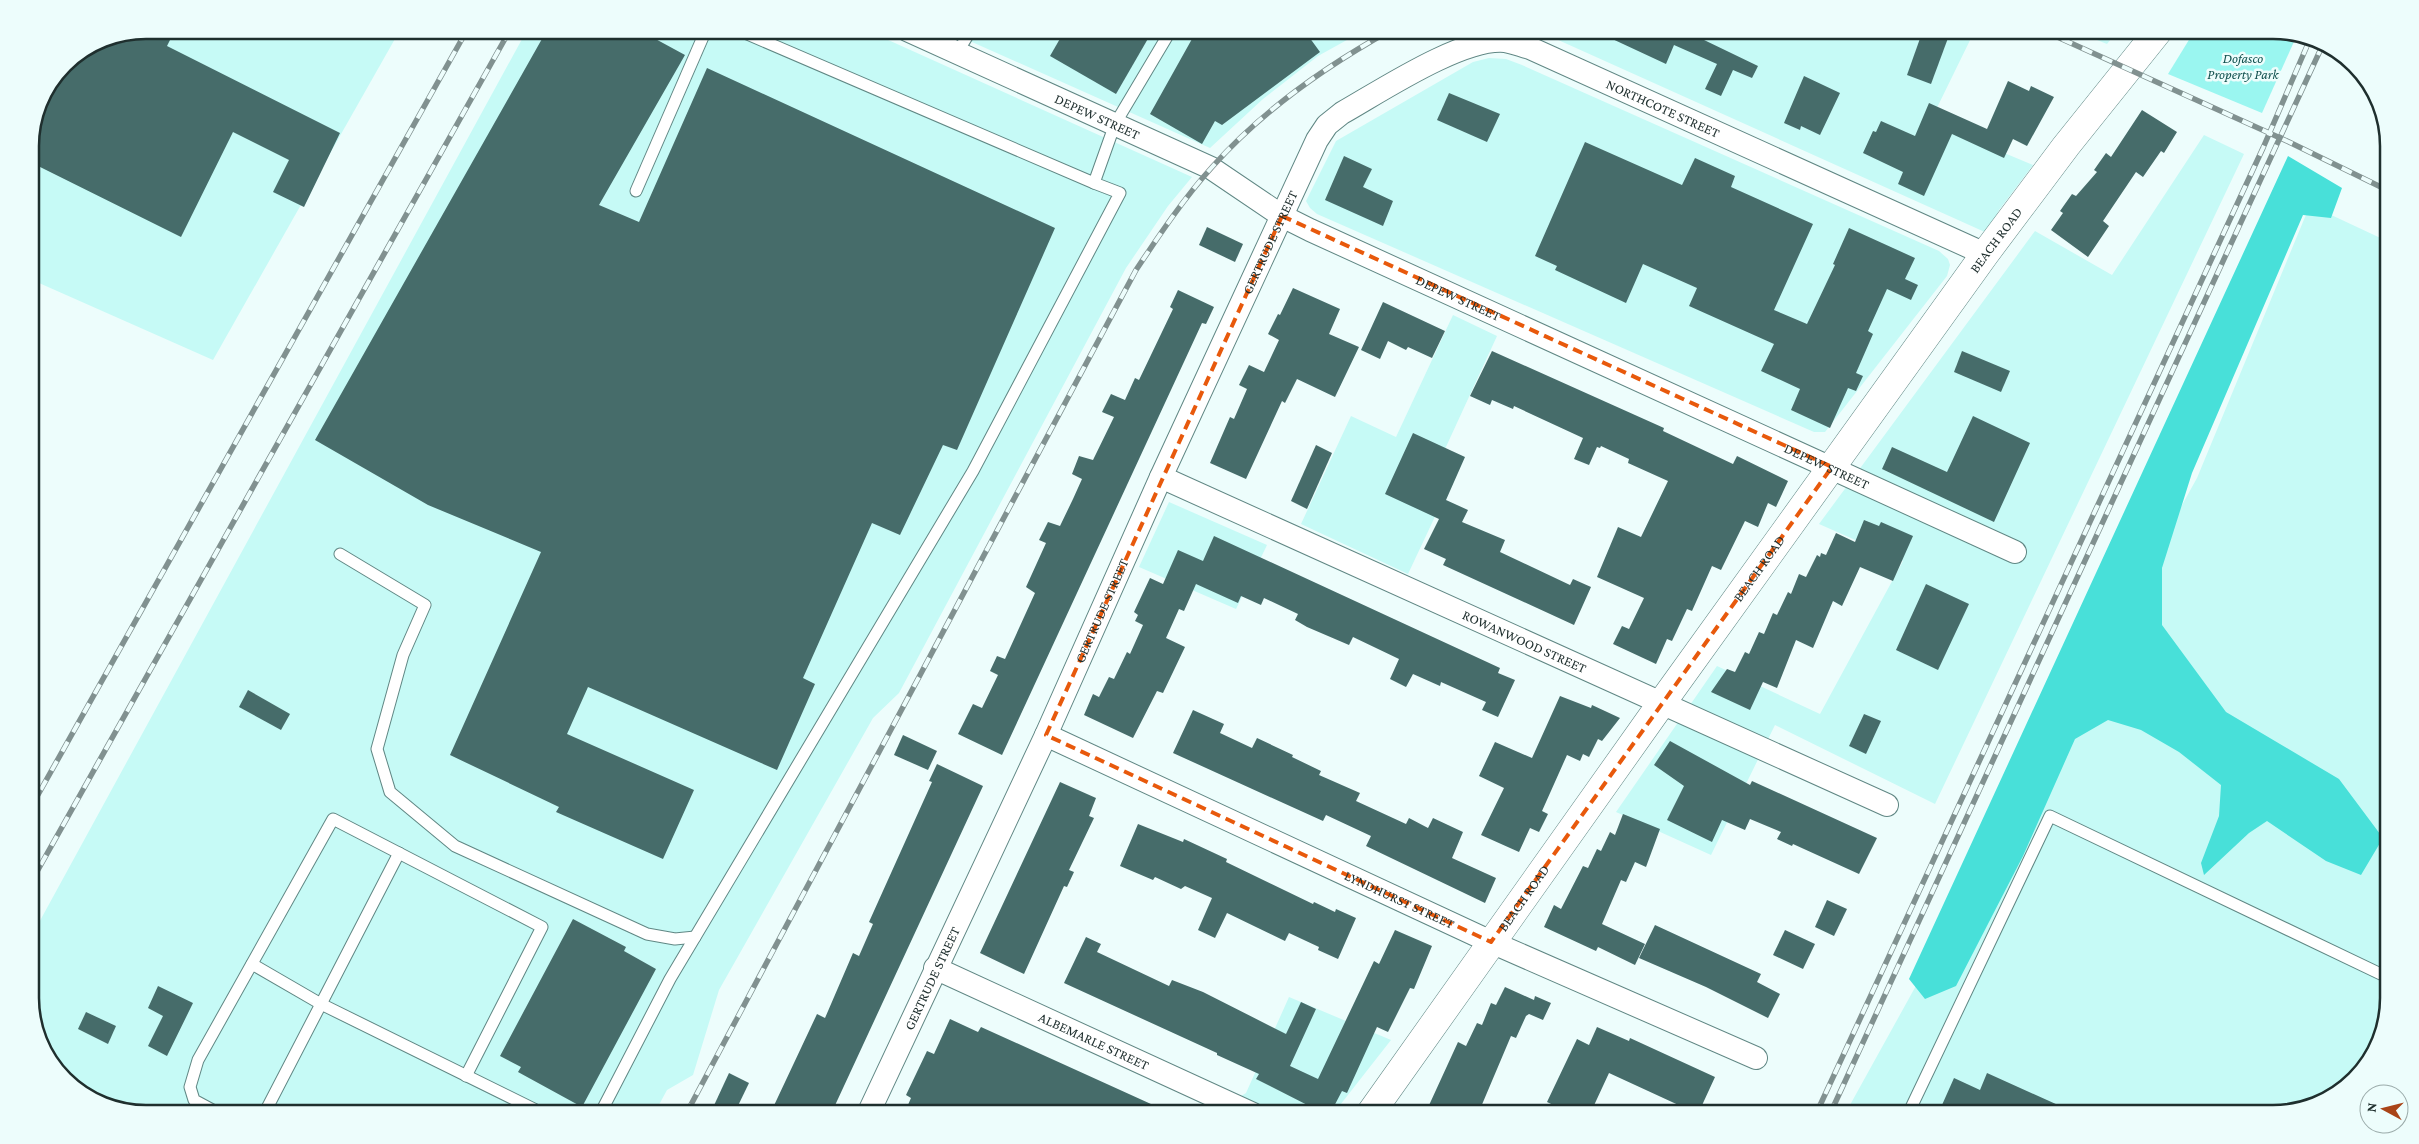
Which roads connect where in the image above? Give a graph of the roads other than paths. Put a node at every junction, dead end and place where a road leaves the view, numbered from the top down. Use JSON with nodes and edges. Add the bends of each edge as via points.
{"nodes":[{"id":1,"x":702,"y":39,"type":"edge"},
{"id":2,"x":759,"y":39,"type":"edge"},
{"id":3,"x":927,"y":39,"type":"edge"},
{"id":4,"x":966,"y":39,"type":"edge"},
{"id":5,"x":1166,"y":39,"type":"edge"},
{"id":6,"x":2152,"y":39,"type":"edge"},
{"id":7,"x":957,"y":53,"type":"junction"},
{"id":8,"x":1342,"y":113,"type":"joint"},
{"id":9,"x":1115,"y":124,"type":"junction"},
{"id":10,"x":1094,"y":183,"type":"junction"},
{"id":11,"x":636,"y":192,"type":"dead end"},
{"id":12,"x":1282,"y":216,"type":"junction"},
{"id":13,"x":1985,"y":254,"type":"junction"},
{"id":14,"x":1832,"y":467,"type":"junction"},
{"id":15,"x":1161,"y":477,"type":"junction"},
{"id":16,"x":2015,"y":552,"type":"dead end"},
{"id":17,"x":340,"y":554,"type":"dead end"},
{"id":18,"x":1661,"y":704,"type":"junction"},
{"id":19,"x":1046,"y":735,"type":"junction"},
{"id":20,"x":1887,"y":805,"type":"dead end"},
{"id":21,"x":398,"y":853,"type":"junction"},
{"id":22,"x":695,"y":937,"type":"junction"},
{"id":23,"x":1491,"y":942,"type":"junction"},
{"id":24,"x":252,"y":964,"type":"junction"},
{"id":25,"x":935,"y":968,"type":"junction"},
{"id":26,"x":2380,"y":974,"type":"edge"},
{"id":27,"x":321,"y":1004,"type":"junction"},
{"id":28,"x":1756,"y":1058,"type":"dead end"},
{"id":29,"x":466,"y":1076,"type":"junction"},
{"id":30,"x":203,"y":1105,"type":"edge"},
{"id":31,"x":269,"y":1105,"type":"edge"},
{"id":32,"x":526,"y":1105,"type":"edge"},
{"id":33,"x":605,"y":1105,"type":"edge"},
{"id":34,"x":872,"y":1105,"type":"edge"},
{"id":35,"x":1233,"y":1105,"type":"edge"},
{"id":36,"x":1376,"y":1105,"type":"edge"},
{"id":37,"x":1912,"y":1105,"type":"edge"}],
"edges":[{"from":1,"to":11,"type":"lane"},
{"from":2,"to":10,"type":"lane"},
{"from":3,"to":7,"type":"street","name":"DEPEW STREET"},
{"from":4,"to":7,"type":"lane"},
{"from":5,"to":9,"type":"lane"},
{"from":6,"to":13,"type":"street","name":"BEACH ROAD"},
{"from":7,"to":9,"type":"street","name":"DEPEW STREET"},
{"from":8,"to":12,"type":"street","name":"GERTRUDE STREET","via":[[1327,125],[1317,140]]},
{"from":8,"to":13,"type":"street","name":"NORTHCOTE STREET","via":[[1454,51],[1477,43],[1505,41],[1530,48]]},
{"from":9,"to":10,"type":"lane"},
{"from":9,"to":12,"type":"street","name":"DEPEW STREET","via":[[1212,168]]},
{"from":10,"to":22,"type":"lane","via":[[1120,193],[983,454]]},
{"from":12,"to":14,"type":"street","name":"DEPEW STREET"},
{"from":12,"to":15,"type":"street","name":"GERTRUDE STREET"},
{"from":13,"to":14,"type":"street","name":"BEACH ROAD"},
{"from":14,"to":16,"type":"street","name":"DEPEW STREET"},
{"from":14,"to":18,"type":"street","name":"BEACH ROAD"},
{"from":15,"to":18,"type":"street","name":"ROWANWOOD STREET"},
{"from":15,"to":19,"type":"street","name":"GERTRUDE STREET"},
{"from":17,"to":22,"type":"lane","via":[[425,606],[403,655],[377,749],[390,792],[455,846],[646,934],[674,939]]},
{"from":18,"to":20,"type":"street","name":"ROWANWOOD STREET"},
{"from":18,"to":23,"type":"street","name":"BEACH ROAD"},
{"from":19,"to":23,"type":"street","name":"LYNDHURST STREET"},
{"from":19,"to":25,"type":"street","name":"GERTRUDE STREET"},
{"from":21,"to":24,"type":"lane","via":[[333,819]]},
{"from":21,"to":27,"type":"lane"},
{"from":21,"to":29,"type":"lane","via":[[542,927]]},
{"from":22,"to":33,"type":"lane"},
{"from":23,"to":28,"type":"street","name":"LYNDHURST STREET"},
{"from":23,"to":36,"type":"street","name":"BEACH ROAD"},
{"from":24,"to":27,"type":"lane"},
{"from":24,"to":30,"type":"lane","via":[[198,1060],[190,1087],[194,1100]]},
{"from":25,"to":34,"type":"street","name":"GERTRUDE STREET"},
{"from":25,"to":35,"type":"street","name":"ALBEMARLE STREET"},
{"from":26,"to":37,"type":"lane","via":[[2050,816]]},
{"from":27,"to":29,"type":"lane"},
{"from":27,"to":31,"type":"lane"},
{"from":29,"to":32,"type":"lane"}]}
